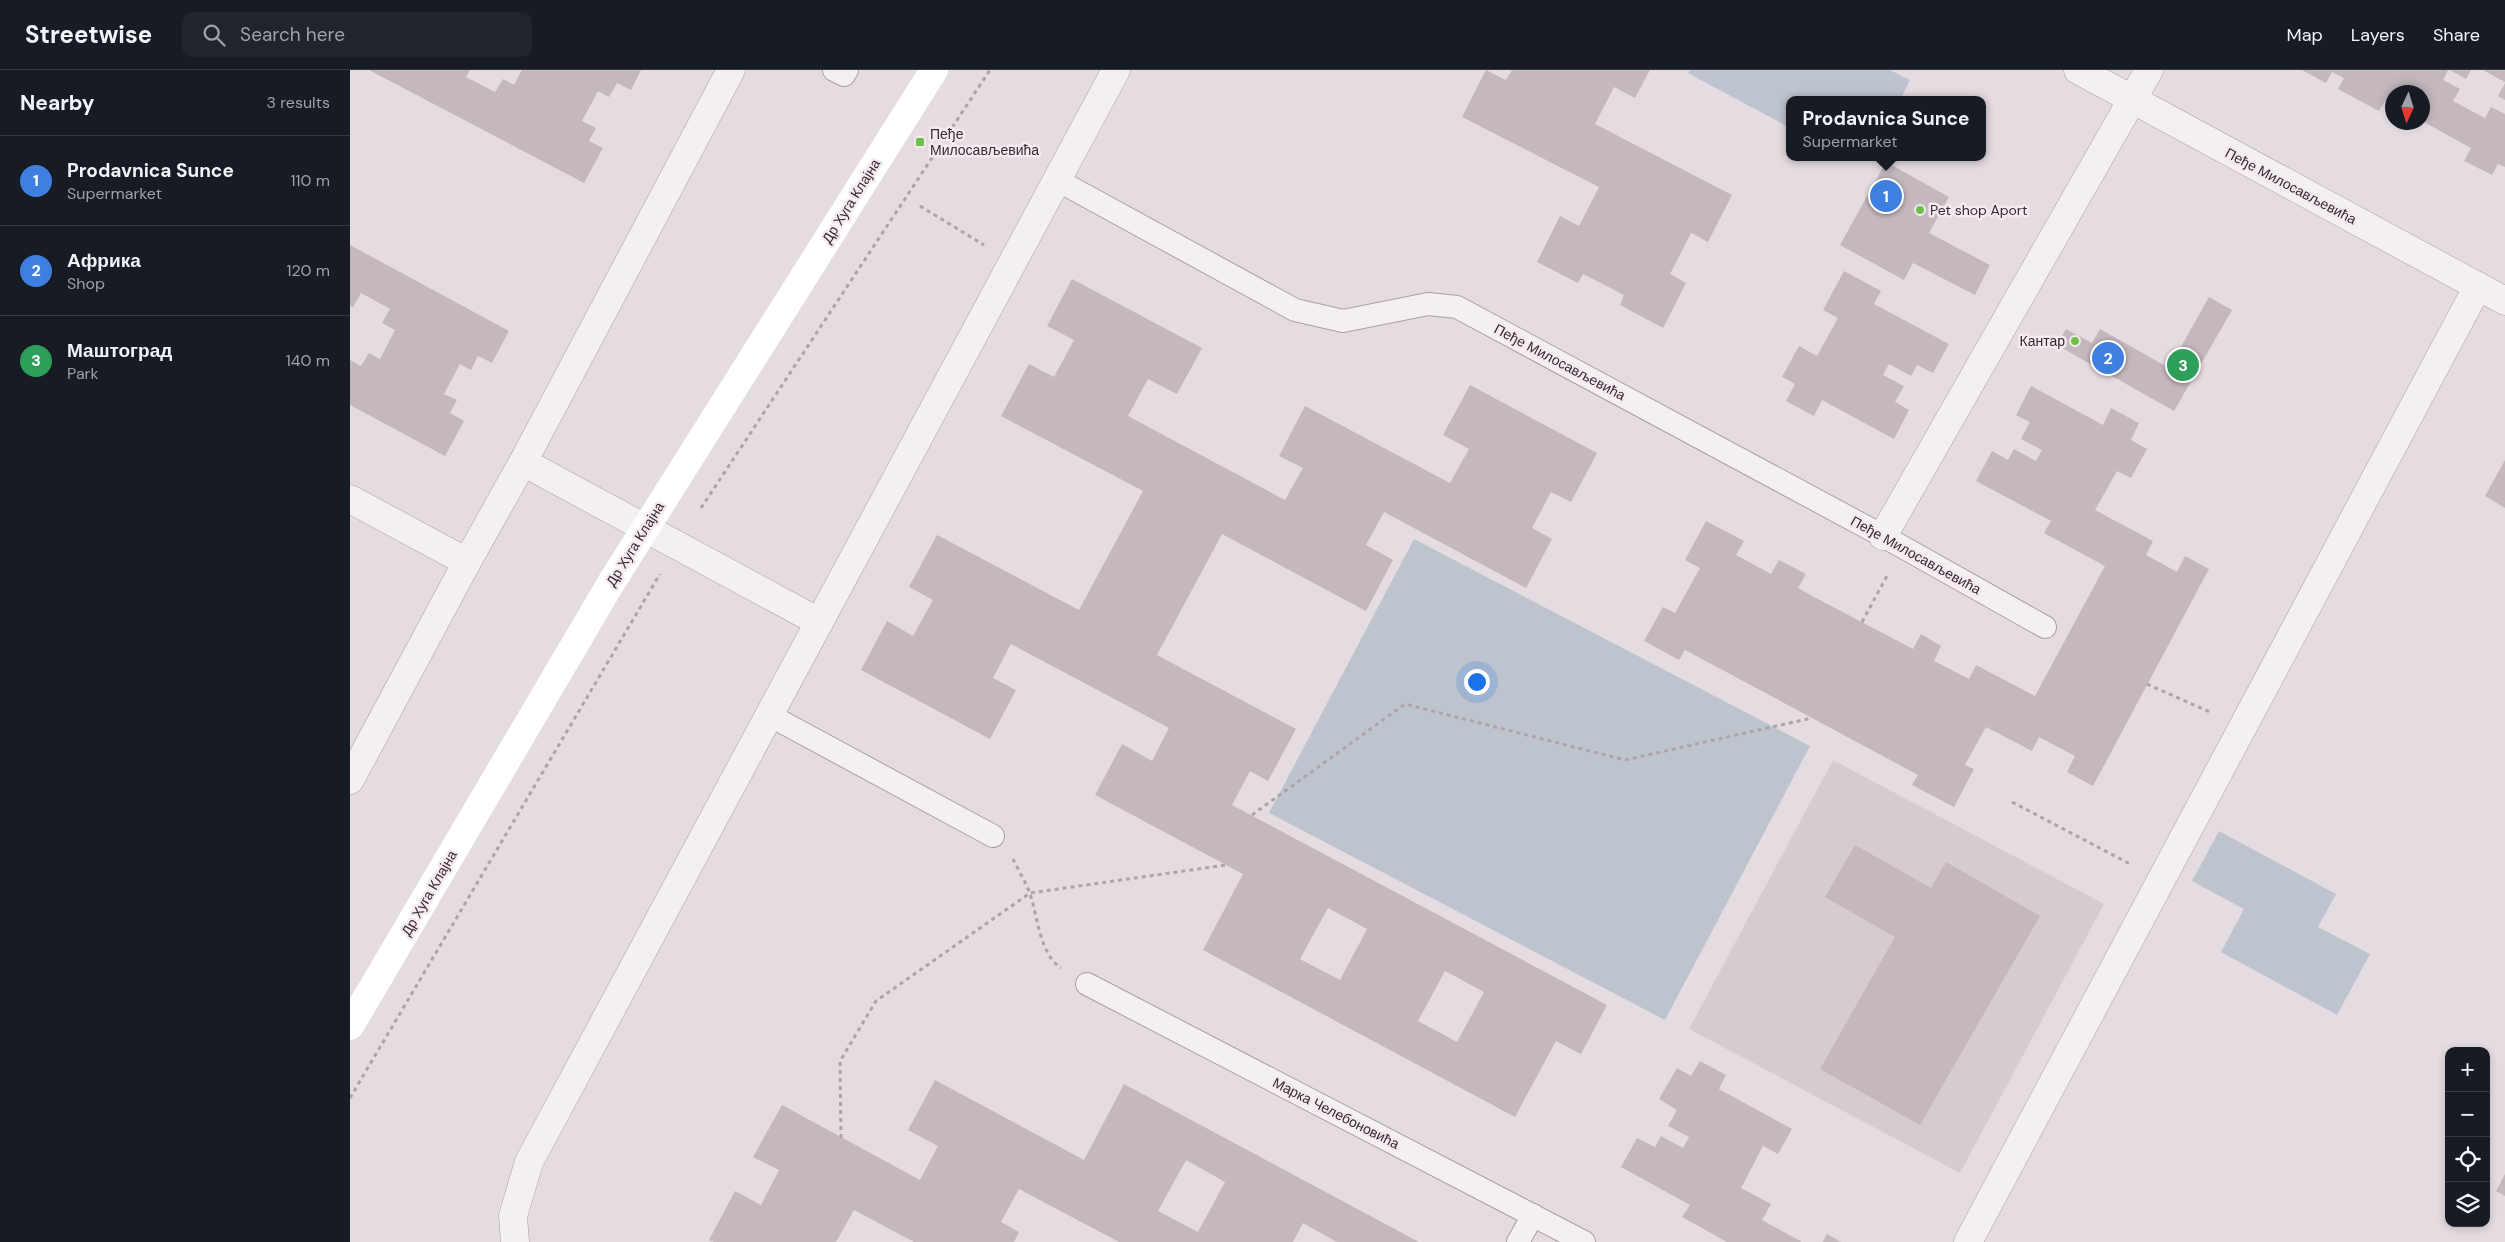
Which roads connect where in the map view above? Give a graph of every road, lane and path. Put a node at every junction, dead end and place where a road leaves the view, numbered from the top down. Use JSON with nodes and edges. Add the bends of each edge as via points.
{"nodes":[{"id":1,"x":731,"y":70,"type":"edge"},
{"id":2,"x":834,"y":70,"type":"edge"},
{"id":3,"x":847,"y":70,"type":"edge"},
{"id":4,"x":934,"y":70,"type":"edge"},
{"id":5,"x":990,"y":70,"type":"edge"},
{"id":6,"x":1116,"y":70,"type":"edge"},
{"id":7,"x":2078,"y":70,"type":"edge"},
{"id":8,"x":2149,"y":70,"type":"edge"},
{"id":9,"x":2133,"y":100,"type":"junction"},
{"id":10,"x":1057,"y":180,"type":"junction"},
{"id":11,"x":920,"y":206,"type":"dead end"},
{"id":12,"x":1012,"y":262,"type":"junction"},
{"id":13,"x":2478,"y":286,"type":"junction"},
{"id":14,"x":2505,"y":301,"type":"edge"},
{"id":15,"x":523,"y":462,"type":"junction"},
{"id":16,"x":350,"y":499,"type":"edge"},
{"id":17,"x":645,"y":529,"type":"junction"},
{"id":18,"x":1893,"y":542,"type":"junction"},
{"id":19,"x":676,"y":546,"type":"junction"},
{"id":20,"x":466,"y":562,"type":"junction"},
{"id":21,"x":819,"y":622,"type":"junction"},
{"id":22,"x":1862,"y":622,"type":"dead end"},
{"id":23,"x":2046,"y":627,"type":"dead end"},
{"id":24,"x":2147,"y":684,"type":"dead end"},
{"id":25,"x":770,"y":715,"type":"junction"},
{"id":26,"x":1812,"y":718,"type":"dead end"},
{"id":27,"x":2243,"y":727,"type":"junction"},
{"id":28,"x":350,"y":780,"type":"edge"},
{"id":29,"x":2012,"y":802,"type":"dead end"},
{"id":30,"x":1252,"y":815,"type":"dead end"},
{"id":31,"x":993,"y":836,"type":"joint"},
{"id":32,"x":1226,"y":865,"type":"dead end"},
{"id":33,"x":2161,"y":881,"type":"junction"},
{"id":34,"x":1030,"y":893,"type":"junction"},
{"id":35,"x":1087,"y":984,"type":"joint"},
{"id":36,"x":350,"y":1026,"type":"edge"},
{"id":37,"x":350,"y":1098,"type":"edge"},
{"id":38,"x":841,"y":1138,"type":"dead end"},
{"id":39,"x":1533,"y":1215,"type":"junction"},
{"id":40,"x":516,"y":1242,"type":"edge"},
{"id":41,"x":1518,"y":1242,"type":"edge"},
{"id":42,"x":1584,"y":1242,"type":"edge"},
{"id":43,"x":1968,"y":1242,"type":"edge"}],
"edges":[{"from":1,"to":15,"type":"street"},
{"from":2,"to":3,"type":"lane","via":[[844,75]]},
{"from":4,"to":17,"type":"main road","name":"Др Хуга Клајна"},
{"from":5,"to":19,"type":"path"},
{"from":6,"to":10,"type":"street"},
{"from":7,"to":9,"type":"street","name":"Пеђе Милосављевића"},
{"from":8,"to":9,"type":"street"},
{"from":9,"to":13,"type":"street","name":"Пеђе Милосављевића"},
{"from":9,"to":18,"type":"street"},
{"from":10,"to":12,"type":"street"},
{"from":10,"to":18,"type":"lane","name":"Пеђе Милосављевића","via":[[1295,310],[1343,321],[1428,304],[1457,307]]},
{"from":11,"to":12,"type":"path"},
{"from":12,"to":21,"type":"street"},
{"from":13,"to":14,"type":"street","name":"Пеђе Милосављевића"},
{"from":13,"to":27,"type":"street"},
{"from":15,"to":17,"type":"street"},
{"from":15,"to":20,"type":"street"},
{"from":16,"to":20,"type":"street"},
{"from":17,"to":19,"type":"street"},
{"from":17,"to":36,"type":"main road","name":"Др Хуга Клајна"},
{"from":18,"to":22,"type":"path"},
{"from":18,"to":23,"type":"lane","name":"Пеђе Милосављевића"},
{"from":19,"to":21,"type":"street"},
{"from":19,"to":37,"type":"path"},
{"from":20,"to":28,"type":"street"},
{"from":21,"to":25,"type":"street"},
{"from":24,"to":27,"type":"path"},
{"from":25,"to":31,"type":"lane"},
{"from":25,"to":40,"type":"street","via":[[529,1162],[513,1216]]},
{"from":26,"to":30,"type":"path","via":[[1625,760],[1405,704]]},
{"from":27,"to":33,"type":"street"},
{"from":29,"to":33,"type":"path"},
{"from":31,"to":34,"type":"path","via":[[1012,858]]},
{"from":32,"to":34,"type":"path"},
{"from":33,"to":43,"type":"street"},
{"from":34,"to":35,"type":"path","via":[[1042,940],[1054,963]]},
{"from":34,"to":38,"type":"path","via":[[876,1001],[840,1061]]},
{"from":35,"to":39,"type":"lane","name":"Марка Челебоновића"},
{"from":39,"to":41,"type":"lane"},
{"from":39,"to":42,"type":"lane","name":"Марка Челебоновића"}]}
